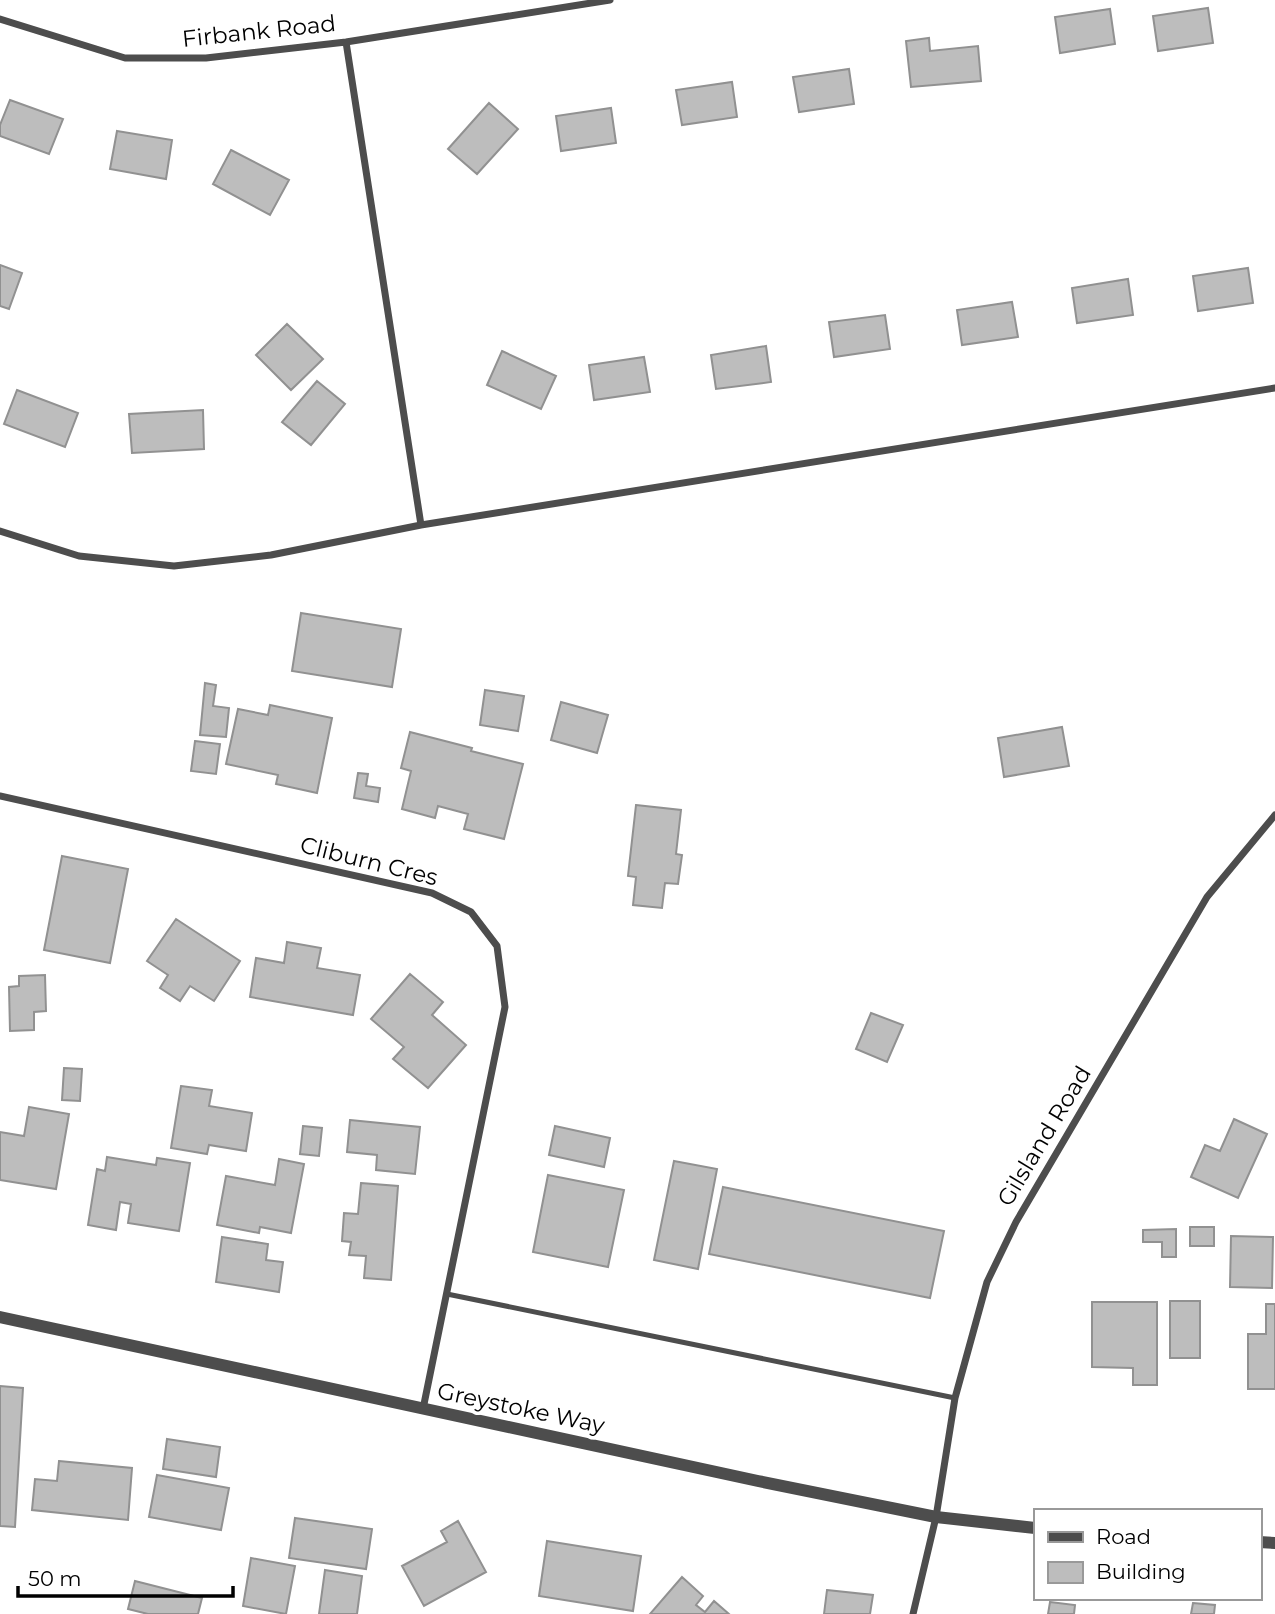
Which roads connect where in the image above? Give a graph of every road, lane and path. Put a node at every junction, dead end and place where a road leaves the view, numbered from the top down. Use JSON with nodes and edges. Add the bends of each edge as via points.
{"nodes":[{"id":1,"x":610,"y":0,"type":"edge"},
{"id":2,"x":0,"y":19,"type":"edge"},
{"id":3,"x":346,"y":42,"type":"junction"},
{"id":4,"x":1275,"y":388,"type":"edge"},
{"id":5,"x":421,"y":525,"type":"junction"},
{"id":6,"x":0,"y":531,"type":"edge"},
{"id":7,"x":0,"y":796,"type":"edge"},
{"id":8,"x":1275,"y":815,"type":"edge"},
{"id":9,"x":447,"y":1294,"type":"junction"},
{"id":10,"x":0,"y":1317,"type":"edge"},
{"id":11,"x":955,"y":1398,"type":"junction"},
{"id":12,"x":423,"y":1409,"type":"junction"},
{"id":13,"x":936,"y":1517,"type":"junction"},
{"id":14,"x":1034,"y":1528,"type":"edge"},
{"id":15,"x":913,"y":1614,"type":"edge"}],
"edges":[{"from":1,"to":3,"type":"street","name":"Firbank Road"},
{"from":2,"to":3,"type":"street","name":"Firbank Road","via":[[125,58],[206,58]]},
{"from":3,"to":5,"type":"street"},
{"from":4,"to":5,"type":"street"},
{"from":5,"to":6,"type":"street","via":[[271,555],[174,566],[79,556]]},
{"from":7,"to":9,"type":"street","name":"Cliburn Cres","via":[[432,893],[471,912],[497,946],[505,1007]]},
{"from":8,"to":11,"type":"street","name":"Gilsland Road","via":[[1207,897],[1016,1222],[987,1282]]},
{"from":9,"to":11,"type":"lane"},
{"from":9,"to":12,"type":"street","name":"Cliburn Cres"},
{"from":10,"to":12,"type":"street","name":"Greystoke Way"},
{"from":11,"to":13,"type":"street","name":"Gilsland Road"},
{"from":12,"to":13,"type":"street","name":"Greystoke Way"},
{"from":13,"to":14,"type":"street","name":"Greystoke Way"},
{"from":13,"to":15,"type":"street","name":"Gilsland Road"}]}
